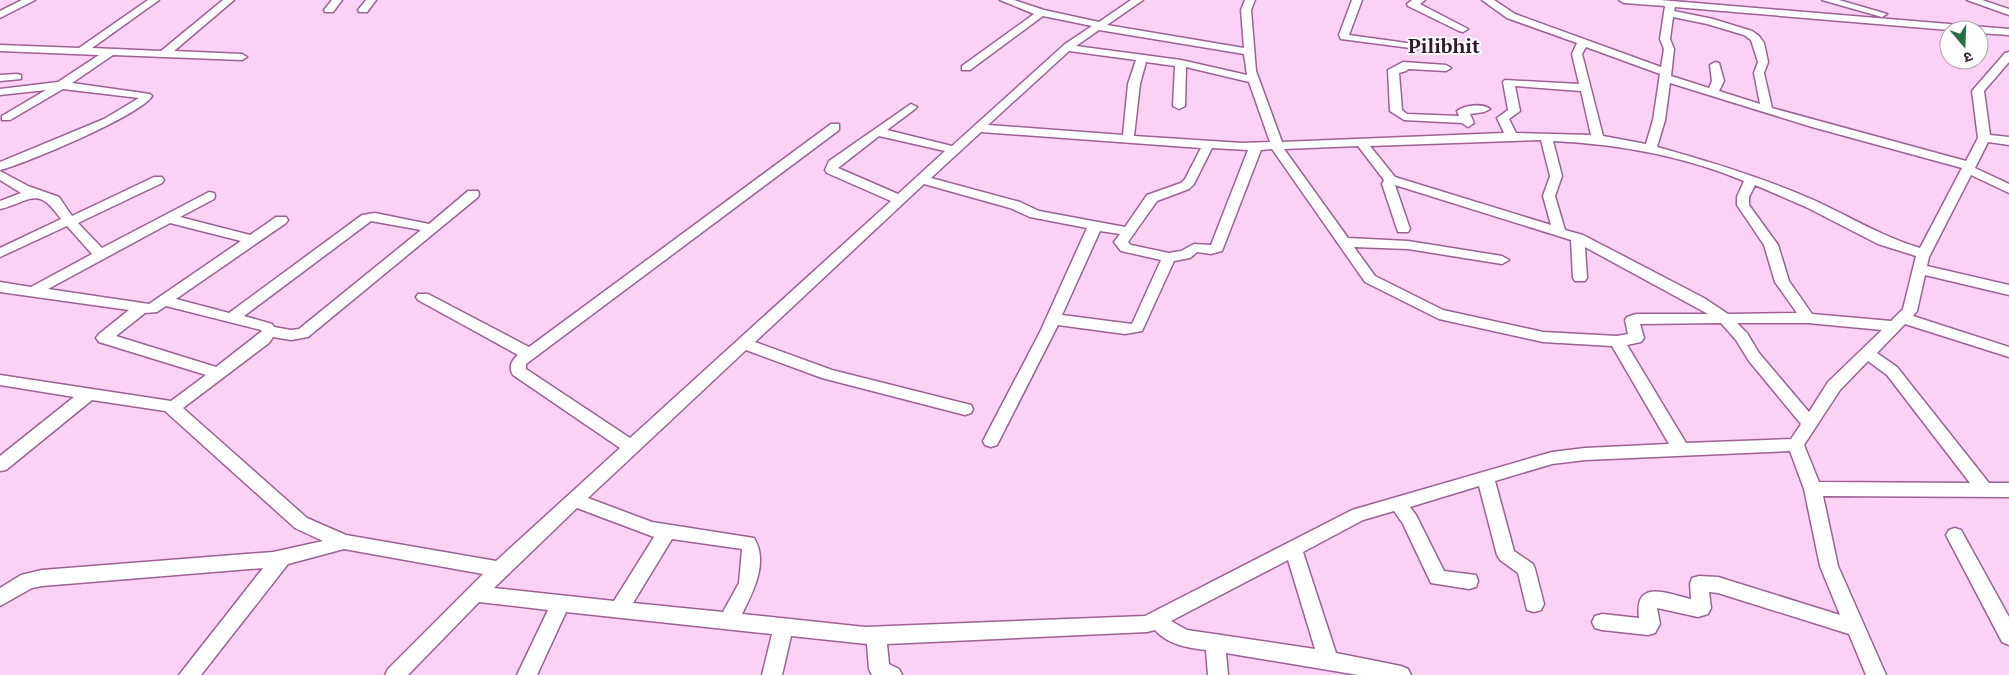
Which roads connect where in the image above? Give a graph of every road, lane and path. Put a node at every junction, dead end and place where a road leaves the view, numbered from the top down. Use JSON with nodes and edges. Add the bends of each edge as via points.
{"nodes":[{"id":1,"x":30,"y":0,"type":"edge"},
{"id":2,"x":154,"y":0,"type":"edge"},
{"id":3,"x":229,"y":0,"type":"edge"},
{"id":4,"x":337,"y":0,"type":"edge"},
{"id":5,"x":371,"y":0,"type":"edge"},
{"id":6,"x":1005,"y":0,"type":"edge"},
{"id":7,"x":1138,"y":0,"type":"edge"},
{"id":8,"x":1250,"y":0,"type":"edge"},
{"id":9,"x":1357,"y":0,"type":"edge"},
{"id":10,"x":1420,"y":0,"type":"edge"},
{"id":11,"x":1487,"y":0,"type":"edge"},
{"id":12,"x":1624,"y":0,"type":"edge"},
{"id":13,"x":1827,"y":0,"type":"edge"},
{"id":14,"x":1972,"y":0,"type":"edge"},
{"id":15,"x":1670,"y":6,"type":"edge"},
{"id":16,"x":329,"y":10,"type":"dead end"},
{"id":17,"x":363,"y":10,"type":"dead end"},
{"id":18,"x":1038,"y":12,"type":"junction"},
{"id":19,"x":2009,"y":12,"type":"edge"},
{"id":20,"x":0,"y":15,"type":"edge"},
{"id":21,"x":1912,"y":24,"type":"junction"},
{"id":22,"x":1099,"y":26,"type":"junction"},
{"id":23,"x":1463,"y":29,"type":"dead end"},
{"id":24,"x":2009,"y":32,"type":"edge"},
{"id":25,"x":1585,"y":42,"type":"junction"},
{"id":26,"x":1414,"y":47,"type":"dead end"},
{"id":27,"x":0,"y":48,"type":"edge"},
{"id":28,"x":1067,"y":48,"type":"junction"},
{"id":29,"x":81,"y":51,"type":"junction"},
{"id":30,"x":111,"y":52,"type":"junction"},
{"id":31,"x":1249,"y":52,"type":"junction"},
{"id":32,"x":164,"y":54,"type":"junction"},
{"id":33,"x":2009,"y":56,"type":"edge"},
{"id":34,"x":242,"y":58,"type":"dead end"},
{"id":35,"x":1142,"y":58,"type":"junction"},
{"id":36,"x":1181,"y":63,"type":"junction"},
{"id":37,"x":1715,"y":65,"type":"dead end"},
{"id":38,"x":966,"y":68,"type":"dead end"},
{"id":39,"x":1446,"y":68,"type":"dead end"},
{"id":40,"x":2002,"y":74,"type":"edge"},
{"id":41,"x":1664,"y":75,"type":"junction"},
{"id":42,"x":17,"y":77,"type":"dead end"},
{"id":43,"x":0,"y":78,"type":"edge"},
{"id":44,"x":1254,"y":80,"type":"junction"},
{"id":45,"x":61,"y":85,"type":"junction"},
{"id":46,"x":1584,"y":88,"type":"junction"},
{"id":47,"x":0,"y":92,"type":"edge"},
{"id":48,"x":1712,"y":93,"type":"junction"},
{"id":49,"x":1178,"y":106,"type":"dead end"},
{"id":50,"x":912,"y":107,"type":"dead end"},
{"id":51,"x":1484,"y":109,"type":"dead end"},
{"id":52,"x":1767,"y":110,"type":"junction"},
{"id":53,"x":6,"y":118,"type":"dead end"},
{"id":54,"x":1466,"y":120,"type":"junction"},
{"id":55,"x":835,"y":127,"type":"dead end"},
{"id":56,"x":978,"y":128,"type":"junction"},
{"id":57,"x":878,"y":132,"type":"junction"},
{"id":58,"x":1546,"y":136,"type":"junction"},
{"id":59,"x":1512,"y":137,"type":"junction"},
{"id":60,"x":1474,"y":138,"type":"junction"},
{"id":61,"x":1984,"y":138,"type":"junction"},
{"id":62,"x":1598,"y":139,"type":"junction"},
{"id":63,"x":1128,"y":140,"type":"junction"},
{"id":64,"x":2009,"y":141,"type":"edge"},
{"id":65,"x":1362,"y":143,"type":"junction"},
{"id":66,"x":1208,"y":145,"type":"junction"},
{"id":67,"x":1256,"y":146,"type":"junction"},
{"id":68,"x":1278,"y":146,"type":"junction"},
{"id":69,"x":1650,"y":149,"type":"junction"},
{"id":70,"x":955,"y":150,"type":"junction"},
{"id":71,"x":0,"y":166,"type":"edge"},
{"id":72,"x":1969,"y":168,"type":"junction"},
{"id":73,"x":0,"y":175,"type":"edge"},
{"id":74,"x":1752,"y":179,"type":"junction"},
{"id":75,"x":158,"y":180,"type":"dead end"},
{"id":76,"x":922,"y":180,"type":"junction"},
{"id":77,"x":1390,"y":180,"type":"junction"},
{"id":78,"x":2009,"y":188,"type":"edge"},
{"id":79,"x":34,"y":192,"type":"junction"},
{"id":80,"x":473,"y":194,"type":"dead end"},
{"id":81,"x":209,"y":196,"type":"dead end"},
{"id":82,"x":901,"y":200,"type":"junction"},
{"id":83,"x":0,"y":205,"type":"edge"},
{"id":84,"x":168,"y":218,"type":"junction"},
{"id":85,"x":281,"y":220,"type":"dead end"},
{"id":86,"x":70,"y":221,"type":"junction"},
{"id":87,"x":1095,"y":226,"type":"junction"},
{"id":88,"x":431,"y":228,"type":"junction"},
{"id":89,"x":1403,"y":228,"type":"dead end"},
{"id":90,"x":1559,"y":231,"type":"junction"},
{"id":91,"x":1128,"y":232,"type":"junction"},
{"id":92,"x":1578,"y":238,"type":"junction"},
{"id":93,"x":252,"y":240,"type":"junction"},
{"id":94,"x":1344,"y":242,"type":"junction"},
{"id":95,"x":0,"y":252,"type":"edge"},
{"id":96,"x":101,"y":255,"type":"junction"},
{"id":97,"x":1169,"y":257,"type":"junction"},
{"id":98,"x":1502,"y":260,"type":"dead end"},
{"id":99,"x":1922,"y":261,"type":"junction"},
{"id":100,"x":1580,"y":278,"type":"dead end"},
{"id":101,"x":0,"y":287,"type":"edge"},
{"id":102,"x":2009,"y":290,"type":"edge"},
{"id":103,"x":32,"y":292,"type":"junction"},
{"id":104,"x":423,"y":297,"type":"dead end"},
{"id":105,"x":165,"y":301,"type":"junction"},
{"id":106,"x":142,"y":308,"type":"junction"},
{"id":107,"x":232,"y":318,"type":"junction"},
{"id":108,"x":1724,"y":318,"type":"junction"},
{"id":109,"x":1808,"y":318,"type":"junction"},
{"id":110,"x":1053,"y":319,"type":"junction"},
{"id":111,"x":1898,"y":322,"type":"junction"},
{"id":112,"x":269,"y":330,"type":"junction"},
{"id":113,"x":1617,"y":341,"type":"junction"},
{"id":114,"x":744,"y":344,"type":"junction"},
{"id":115,"x":2009,"y":352,"type":"edge"},
{"id":116,"x":1867,"y":353,"type":"junction"},
{"id":117,"x":529,"y":354,"type":"junction"},
{"id":118,"x":219,"y":373,"type":"junction"},
{"id":119,"x":0,"y":380,"type":"edge"},
{"id":120,"x":90,"y":393,"type":"junction"},
{"id":121,"x":172,"y":408,"type":"junction"},
{"id":122,"x":965,"y":409,"type":"dead end"},
{"id":123,"x":1810,"y":424,"type":"junction"},
{"id":124,"x":991,"y":441,"type":"dead end"},
{"id":125,"x":1796,"y":445,"type":"junction"},
{"id":126,"x":632,"y":448,"type":"junction"},
{"id":127,"x":1681,"y":450,"type":"junction"},
{"id":128,"x":0,"y":464,"type":"edge"},
{"id":129,"x":1486,"y":478,"type":"junction"},
{"id":130,"x":1813,"y":489,"type":"junction"},
{"id":131,"x":1985,"y":490,"type":"junction"},
{"id":132,"x":2009,"y":490,"type":"edge"},
{"id":133,"x":575,"y":500,"type":"junction"},
{"id":134,"x":1397,"y":503,"type":"junction"},
{"id":135,"x":666,"y":532,"type":"junction"},
{"id":136,"x":1955,"y":535,"type":"dead end"},
{"id":137,"x":344,"y":542,"type":"junction"},
{"id":138,"x":1292,"y":548,"type":"junction"},
{"id":139,"x":282,"y":558,"type":"junction"},
{"id":140,"x":500,"y":570,"type":"junction"},
{"id":141,"x":1469,"y":581,"type":"dead end"},
{"id":142,"x":476,"y":594,"type":"junction"},
{"id":143,"x":0,"y":598,"type":"edge"},
{"id":144,"x":561,"y":603,"type":"junction"},
{"id":145,"x":1534,"y":604,"type":"dead end"},
{"id":146,"x":619,"y":609,"type":"junction"},
{"id":147,"x":1157,"y":618,"type":"junction"},
{"id":148,"x":728,"y":621,"type":"junction"},
{"id":149,"x":1602,"y":622,"type":"dead end"},
{"id":150,"x":783,"y":627,"type":"junction"},
{"id":151,"x":1856,"y":628,"type":"junction"},
{"id":152,"x":876,"y":636,"type":"junction"},
{"id":153,"x":2009,"y":636,"type":"edge"},
{"id":154,"x":1215,"y":642,"type":"junction"},
{"id":155,"x":1328,"y":660,"type":"junction"},
{"id":156,"x":189,"y":675,"type":"edge"},
{"id":157,"x":395,"y":675,"type":"edge"},
{"id":158,"x":527,"y":675,"type":"edge"},
{"id":159,"x":772,"y":675,"type":"edge"},
{"id":160,"x":892,"y":675,"type":"edge"},
{"id":161,"x":1218,"y":675,"type":"edge"},
{"id":162,"x":1400,"y":675,"type":"edge"},
{"id":163,"x":1876,"y":675,"type":"edge"}],
"edges":[{"from":1,"to":20,"type":"street"},
{"from":2,"to":29,"type":"street"},
{"from":3,"to":32,"type":"street"},
{"from":4,"to":16,"type":"street"},
{"from":5,"to":17,"type":"street"},
{"from":6,"to":18,"type":"street"},
{"from":7,"to":22,"type":"street"},
{"from":8,"to":31,"type":"street","via":[[1246,10]]},
{"from":9,"to":26,"type":"street","via":[[1345,37]]},
{"from":10,"to":23,"type":"street","via":[[1412,4]]},
{"from":11,"to":25,"type":"street","via":[[1511,16]]},
{"from":12,"to":15,"type":"street"},
{"from":13,"to":21,"type":"street"},
{"from":14,"to":19,"type":"street"},
{"from":15,"to":21,"type":"street"},
{"from":15,"to":41,"type":"street","via":[[1665,39],[1669,49]]},
{"from":15,"to":52,"type":"street","via":[[1748,32],[1755,38],[1763,62],[1758,73]]},
{"from":18,"to":22,"type":"street"},
{"from":18,"to":38,"type":"street"},
{"from":21,"to":24,"type":"street"},
{"from":22,"to":28,"type":"street"},
{"from":22,"to":31,"type":"street"},
{"from":25,"to":41,"type":"street"},
{"from":25,"to":46,"type":"street","via":[[1578,47],[1577,54]]},
{"from":27,"to":29,"type":"street"},
{"from":28,"to":35,"type":"street"},
{"from":28,"to":56,"type":"street"},
{"from":29,"to":30,"type":"street"},
{"from":30,"to":32,"type":"street"},
{"from":30,"to":45,"type":"street"},
{"from":31,"to":44,"type":"street"},
{"from":32,"to":34,"type":"street"},
{"from":33,"to":40,"type":"street"},
{"from":35,"to":36,"type":"street"},
{"from":35,"to":63,"type":"street","via":[[1134,84]]},
{"from":36,"to":44,"type":"street"},
{"from":36,"to":49,"type":"street"},
{"from":37,"to":48,"type":"street","via":[[1718,81]]},
{"from":39,"to":54,"type":"street","via":[[1403,65],[1402,69],[1393,70],[1396,111],[1404,117]]},
{"from":40,"to":61,"type":"street","via":[[1978,91]]},
{"from":41,"to":48,"type":"street"},
{"from":41,"to":69,"type":"street","via":[[1659,120]]},
{"from":42,"to":43,"type":"street"},
{"from":44,"to":68,"type":"street"},
{"from":45,"to":47,"type":"street"},
{"from":45,"to":53,"type":"street"},
{"from":45,"to":71,"type":"street","via":[[146,96],[143,101],[108,121]]},
{"from":46,"to":59,"type":"street","via":[[1510,82],[1514,111],[1503,118]]},
{"from":46,"to":62,"type":"street"},
{"from":48,"to":52,"type":"street"},
{"from":50,"to":57,"type":"street"},
{"from":51,"to":54,"type":"street","via":[[1464,111]]},
{"from":52,"to":72,"type":"street"},
{"from":54,"to":60,"type":"street"},
{"from":55,"to":117,"type":"street"},
{"from":56,"to":63,"type":"street"},
{"from":56,"to":70,"type":"street"},
{"from":57,"to":70,"type":"street"},
{"from":57,"to":82,"type":"street","via":[[833,164],[831,170]]},
{"from":58,"to":59,"type":"street"},
{"from":58,"to":62,"type":"street"},
{"from":58,"to":90,"type":"street","via":[[1556,176],[1549,196]]},
{"from":59,"to":60,"type":"street"},
{"from":60,"to":65,"type":"street"},
{"from":61,"to":64,"type":"street"},
{"from":61,"to":72,"type":"street"},
{"from":62,"to":69,"type":"street"},
{"from":63,"to":66,"type":"street"},
{"from":65,"to":68,"type":"street"},
{"from":65,"to":77,"type":"street"},
{"from":66,"to":67,"type":"street"},
{"from":66,"to":91,"type":"street","via":[[1190,181],[1185,186],[1152,198]]},
{"from":67,"to":68,"type":"street"},
{"from":67,"to":97,"type":"street","via":[[1218,248],[1194,248],[1184,256]]},
{"from":68,"to":94,"type":"street"},
{"from":69,"to":74,"type":"street"},
{"from":70,"to":76,"type":"street"},
{"from":72,"to":78,"type":"street"},
{"from":72,"to":99,"type":"street"},
{"from":73,"to":79,"type":"street"},
{"from":74,"to":99,"type":"street","via":[[1811,204]]},
{"from":74,"to":109,"type":"street","via":[[1742,197],[1743,205],[1771,245],[1782,282]]},
{"from":75,"to":86,"type":"street"},
{"from":76,"to":82,"type":"street"},
{"from":76,"to":87,"type":"street","via":[[1035,214]]},
{"from":77,"to":89,"type":"street","via":[[1388,184]]},
{"from":77,"to":90,"type":"street"},
{"from":79,"to":83,"type":"street"},
{"from":79,"to":86,"type":"street","via":[[54,200]]},
{"from":80,"to":88,"type":"street"},
{"from":81,"to":84,"type":"street"},
{"from":82,"to":114,"type":"street"},
{"from":84,"to":93,"type":"street"},
{"from":84,"to":96,"type":"street"},
{"from":85,"to":93,"type":"street"},
{"from":86,"to":95,"type":"street"},
{"from":86,"to":96,"type":"street"},
{"from":87,"to":91,"type":"street"},
{"from":87,"to":110,"type":"street"},
{"from":88,"to":107,"type":"street","via":[[367,218]]},
{"from":88,"to":112,"type":"street","via":[[304,332],[291,335]]},
{"from":90,"to":92,"type":"street"},
{"from":91,"to":97,"type":"street","via":[[1121,242],[1126,248]]},
{"from":92,"to":100,"type":"street"},
{"from":92,"to":108,"type":"street","via":[[1681,291]]},
{"from":93,"to":105,"type":"street"},
{"from":94,"to":98,"type":"street","via":[[1408,245]]},
{"from":94,"to":113,"type":"street","via":[[1370,279],[1439,314],[1543,336]]},
{"from":96,"to":103,"type":"street"},
{"from":97,"to":110,"type":"street","via":[[1137,328]]},
{"from":99,"to":102,"type":"street"},
{"from":99,"to":111,"type":"street","via":[[1910,311]]},
{"from":101,"to":103,"type":"street"},
{"from":103,"to":106,"type":"street"},
{"from":104,"to":117,"type":"street"},
{"from":105,"to":106,"type":"street","via":[[152,309]]},
{"from":105,"to":107,"type":"street"},
{"from":106,"to":118,"type":"street","via":[[104,338]]},
{"from":107,"to":112,"type":"street"},
{"from":108,"to":109,"type":"street"},
{"from":108,"to":113,"type":"street","via":[[1636,319],[1632,320],[1636,338]]},
{"from":108,"to":123,"type":"street"},
{"from":109,"to":111,"type":"street"},
{"from":110,"to":124,"type":"street"},
{"from":111,"to":115,"type":"street"},
{"from":111,"to":116,"type":"street"},
{"from":112,"to":118,"type":"street","via":[[264,339]]},
{"from":113,"to":127,"type":"street"},
{"from":114,"to":122,"type":"street","via":[[828,374]]},
{"from":114,"to":126,"type":"street"},
{"from":116,"to":123,"type":"street","via":[[1834,386]]},
{"from":116,"to":131,"type":"street","via":[[1892,372]]},
{"from":117,"to":126,"type":"street","via":[[519,362],[518,371]]},
{"from":118,"to":121,"type":"street"},
{"from":119,"to":120,"type":"street"},
{"from":120,"to":121,"type":"street"},
{"from":120,"to":128,"type":"street"},
{"from":121,"to":137,"type":"street","via":[[301,523]]},
{"from":123,"to":125,"type":"street"},
{"from":125,"to":127,"type":"street"},
{"from":125,"to":130,"type":"street"},
{"from":126,"to":133,"type":"street"},
{"from":127,"to":129,"type":"street","via":[[1552,458]]},
{"from":129,"to":134,"type":"street"},
{"from":129,"to":145,"type":"street","via":[[1506,556],[1526,569]]},
{"from":130,"to":131,"type":"street"},
{"from":130,"to":151,"type":"street","via":[[1829,566]]},
{"from":131,"to":132,"type":"street"},
{"from":133,"to":135,"type":"street","via":[[634,524]]},
{"from":133,"to":140,"type":"street"},
{"from":134,"to":138,"type":"street","via":[[1358,515]]},
{"from":134,"to":141,"type":"street","via":[[1410,520],[1438,578]]},
{"from":135,"to":146,"type":"street"},
{"from":135,"to":148,"type":"street","via":[[748,544],[751,548],[748,584]]},
{"from":136,"to":153,"type":"street"},
{"from":137,"to":139,"type":"street"},
{"from":137,"to":140,"type":"street"},
{"from":138,"to":147,"type":"street"},
{"from":138,"to":155,"type":"street"},
{"from":139,"to":143,"type":"street","via":[[42,578],[28,581]]},
{"from":139,"to":156,"type":"street"},
{"from":140,"to":142,"type":"street"},
{"from":142,"to":144,"type":"street"},
{"from":142,"to":157,"type":"street"},
{"from":144,"to":146,"type":"street"},
{"from":144,"to":158,"type":"street"},
{"from":146,"to":148,"type":"street"},
{"from":147,"to":152,"type":"street","via":[[1147,624]]},
{"from":147,"to":154,"type":"street","via":[[1171,634]]},
{"from":148,"to":150,"type":"street"},
{"from":149,"to":151,"type":"street","via":[[1648,627],[1647,603],[1654,599],[1698,610],[1701,608],[1698,588],[1703,583]]},
{"from":150,"to":152,"type":"street"},
{"from":150,"to":159,"type":"street"},
{"from":151,"to":163,"type":"street"},
{"from":152,"to":160,"type":"street","via":[[879,669]]},
{"from":154,"to":155,"type":"street"},
{"from":154,"to":161,"type":"street"},
{"from":155,"to":162,"type":"street"}]}
